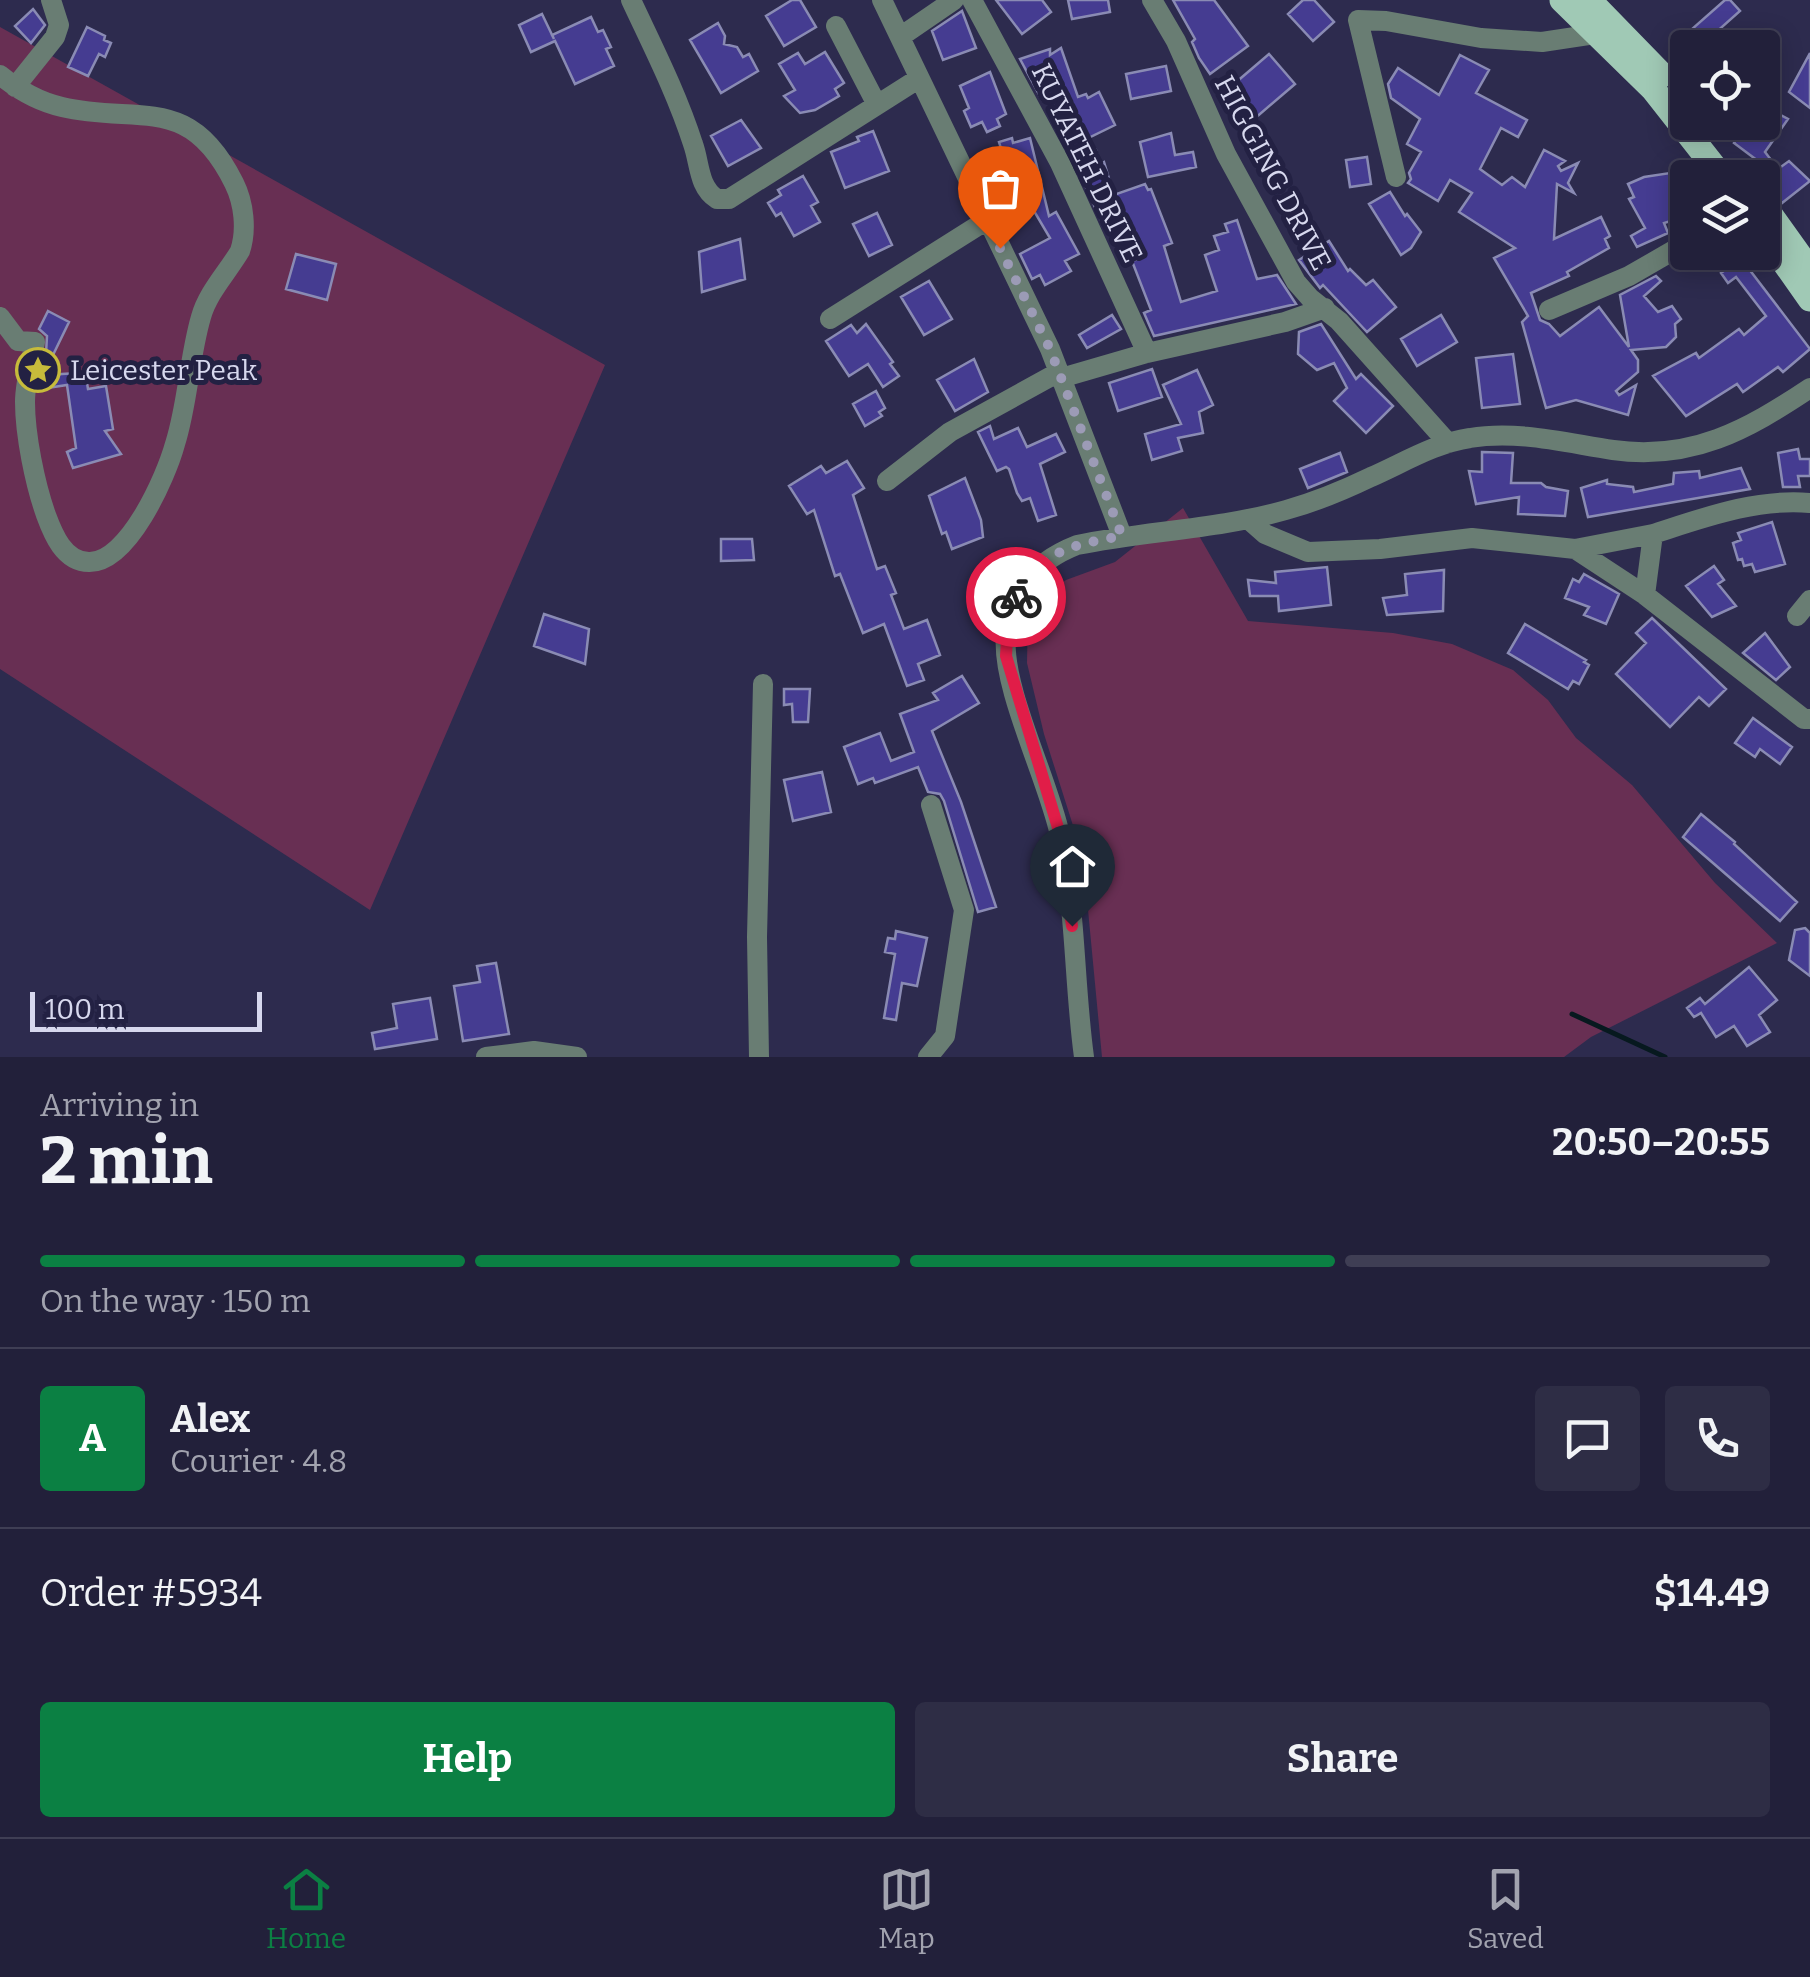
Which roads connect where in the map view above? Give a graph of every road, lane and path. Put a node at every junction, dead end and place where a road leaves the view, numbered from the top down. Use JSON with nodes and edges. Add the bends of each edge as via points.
{"nodes":[{"id":1,"x":51,"y":0,"type":"edge"},
{"id":2,"x":631,"y":0,"type":"edge"},
{"id":3,"x":882,"y":0,"type":"edge"},
{"id":4,"x":954,"y":0,"type":"edge"},
{"id":5,"x":972,"y":0,"type":"edge"},
{"id":6,"x":1152,"y":0,"type":"edge"},
{"id":7,"x":1562,"y":0,"type":"edge"},
{"id":8,"x":1589,"y":0,"type":"edge"},
{"id":9,"x":836,"y":26,"type":"dead end"},
{"id":10,"x":1602,"y":28,"type":"junction"},
{"id":11,"x":900,"y":37,"type":"junction"},
{"id":12,"x":918,"y":79,"type":"junction"},
{"id":13,"x":7,"y":81,"type":"edge"},
{"id":14,"x":1670,"y":84,"type":"edge"},
{"id":15,"x":876,"y":103,"type":"junction"},
{"id":16,"x":1714,"y":140,"type":"edge"},
{"id":17,"x":1709,"y":160,"type":"edge"},
{"id":18,"x":1729,"y":160,"type":"edge"},
{"id":19,"x":1396,"y":177,"type":"dead end"},
{"id":20,"x":987,"y":220,"type":"junction"},
{"id":21,"x":1780,"y":228,"type":"edge"},
{"id":22,"x":1670,"y":252,"type":"edge"},
{"id":23,"x":1780,"y":256,"type":"edge"},
{"id":24,"x":1810,"y":270,"type":"edge"},
{"id":25,"x":1810,"y":299,"type":"edge"},
{"id":26,"x":1325,"y":308,"type":"junction"},
{"id":27,"x":1549,"y":310,"type":"dead end"},
{"id":28,"x":0,"y":317,"type":"edge"},
{"id":29,"x":830,"y":319,"type":"dead end"},
{"id":30,"x":1146,"y":352,"type":"junction"},
{"id":31,"x":1060,"y":375,"type":"junction"},
{"id":32,"x":1810,"y":388,"type":"edge"},
{"id":33,"x":1448,"y":443,"type":"junction"},
{"id":34,"x":886,"y":481,"type":"dead end"},
{"id":35,"x":1810,"y":503,"type":"edge"},
{"id":36,"x":1248,"y":519,"type":"junction"},
{"id":37,"x":1653,"y":534,"type":"junction"},
{"id":38,"x":1122,"y":536,"type":"junction"},
{"id":39,"x":1575,"y":549,"type":"junction"},
{"id":40,"x":1645,"y":594,"type":"junction"},
{"id":41,"x":763,"y":684,"type":"dead end"},
{"id":42,"x":1810,"y":719,"type":"edge"},
{"id":43,"x":931,"y":805,"type":"dead end"},
{"id":44,"x":565,"y":1056,"type":"edge"},
{"id":45,"x":486,"y":1057,"type":"edge"},
{"id":46,"x":759,"y":1057,"type":"edge"},
{"id":47,"x":928,"y":1057,"type":"edge"},
{"id":48,"x":1084,"y":1057,"type":"edge"}],
"edges":[{"from":1,"to":13,"type":"street","via":[[56,37]]},
{"from":2,"to":15,"type":"street","via":[[694,144],[703,184],[717,199],[729,199]]},
{"from":3,"to":11,"type":"street"},
{"from":4,"to":11,"type":"street"},
{"from":5,"to":30,"type":"street","name":"KUYATEH DRIVE","via":[[1060,163]]},
{"from":6,"to":26,"type":"street","name":"HIGGING DRIVE","via":[[1272,240],[1302,291]]},
{"from":7,"to":10,"type":"main road"},
{"from":8,"to":10,"type":"main road"},
{"from":9,"to":15,"type":"street"},
{"from":10,"to":14,"type":"main road"},
{"from":10,"to":17,"type":"main road"},
{"from":10,"to":19,"type":"street","via":[[1542,42],[1358,20]]},
{"from":11,"to":12,"type":"street"},
{"from":12,"to":15,"type":"street"},
{"from":12,"to":20,"type":"street"},
{"from":13,"to":28,"type":"street","via":[[58,106],[160,117],[196,131],[222,158],[243,216],[240,251],[201,314],[174,448],[118,550],[92,563],[61,548],[39,492],[24,400],[35,342],[18,341]]},
{"from":16,"to":18,"type":"main road"},
{"from":20,"to":29,"type":"street"},
{"from":20,"to":31,"type":"street"},
{"from":21,"to":24,"type":"main road"},
{"from":22,"to":27,"type":"street"},
{"from":23,"to":25,"type":"main road"},
{"from":26,"to":30,"type":"street"},
{"from":26,"to":33,"type":"street","name":"HIGGING DRIVE"},
{"from":30,"to":31,"type":"street"},
{"from":31,"to":34,"type":"street","via":[[950,432]]},
{"from":31,"to":38,"type":"street"},
{"from":32,"to":33,"type":"street","via":[[1744,430],[1672,450],[1618,451],[1529,436]]},
{"from":33,"to":36,"type":"street","via":[[1330,495]]},
{"from":35,"to":37,"type":"street","via":[[1713,514]]},
{"from":36,"to":38,"type":"street"},
{"from":36,"to":39,"type":"street","via":[[1308,552],[1472,538]]},
{"from":37,"to":39,"type":"street"},
{"from":37,"to":40,"type":"street"},
{"from":38,"to":48,"type":"street","via":[[1076,545],[1032,571],[1014,600],[1005,638],[1062,843]]},
{"from":39,"to":40,"type":"street"},
{"from":40,"to":42,"type":"street"},
{"from":41,"to":46,"type":"street"},
{"from":43,"to":47,"type":"street","via":[[964,910],[945,1036]]},
{"from":44,"to":45,"type":"street"}]}
